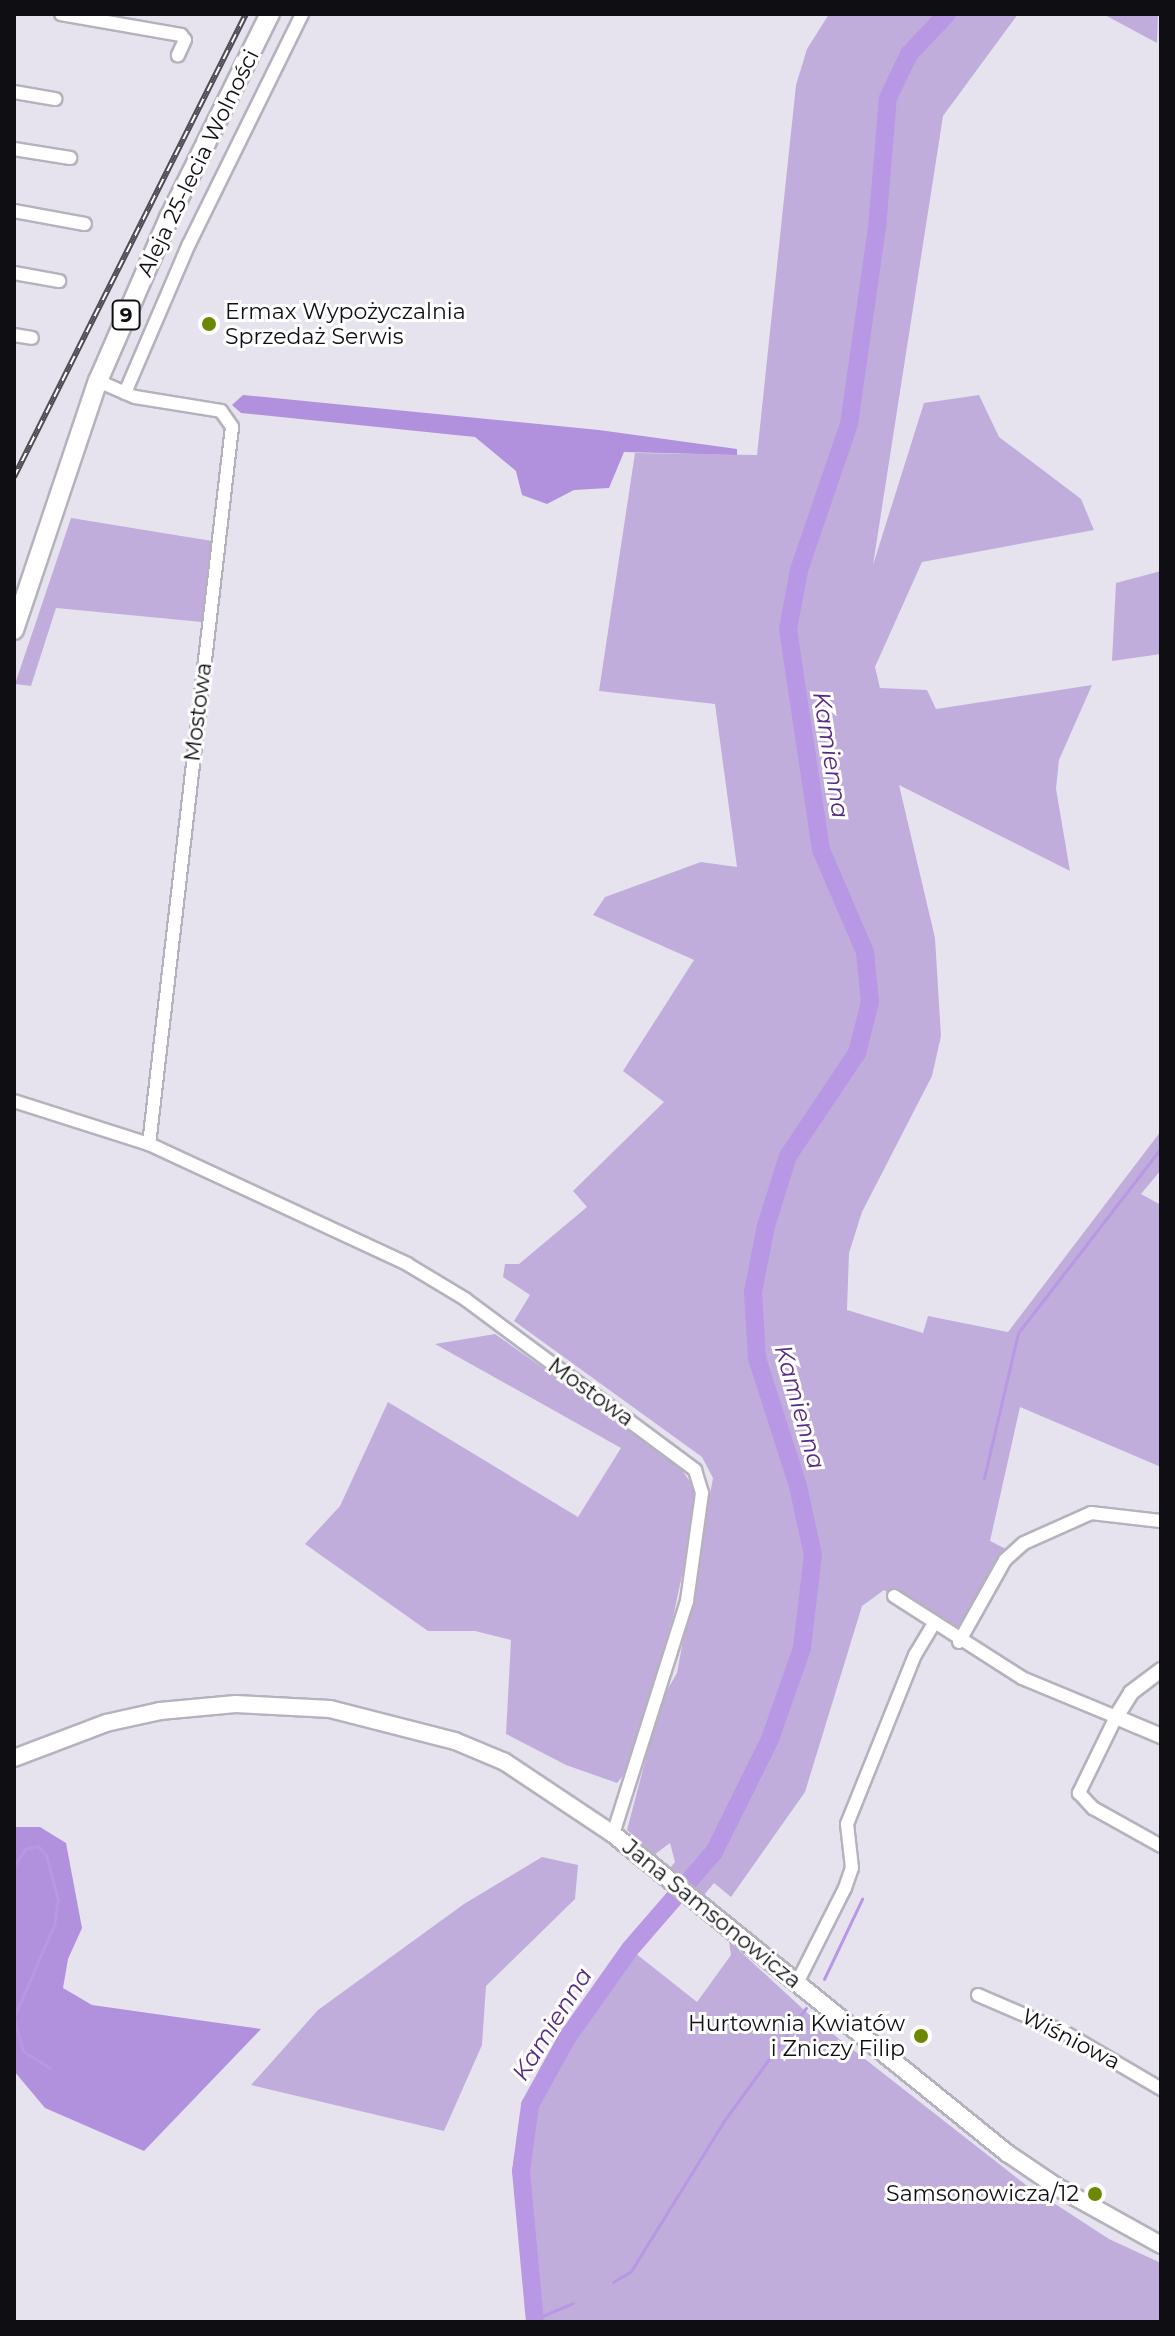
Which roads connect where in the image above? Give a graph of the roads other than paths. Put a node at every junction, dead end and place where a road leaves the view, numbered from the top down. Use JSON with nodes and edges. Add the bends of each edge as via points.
{"nodes":[{"id":1,"x":61,"y":14,"type":"edge"},
{"id":2,"x":270,"y":14,"type":"edge"},
{"id":3,"x":302,"y":14,"type":"edge"},
{"id":4,"x":178,"y":55,"type":"dead end"},
{"id":5,"x":14,"y":92,"type":"edge"},
{"id":6,"x":55,"y":99,"type":"dead end"},
{"id":7,"x":14,"y":149,"type":"edge"},
{"id":8,"x":70,"y":158,"type":"dead end"},
{"id":9,"x":14,"y":211,"type":"edge"},
{"id":10,"x":85,"y":224,"type":"dead end"},
{"id":11,"x":14,"y":273,"type":"edge"},
{"id":12,"x":59,"y":281,"type":"dead end"},
{"id":13,"x":14,"y":335,"type":"edge"},
{"id":14,"x":32,"y":338,"type":"dead end"},
{"id":15,"x":98,"y":381,"type":"junction"},
{"id":16,"x":125,"y":393,"type":"junction"},
{"id":17,"x":14,"y":630,"type":"edge"},
{"id":18,"x":14,"y":1101,"type":"edge"},
{"id":19,"x":149,"y":1144,"type":"junction"},
{"id":20,"x":1161,"y":1521,"type":"edge"},
{"id":21,"x":894,"y":1596,"type":"dead end"},
{"id":22,"x":933,"y":1625,"type":"junction"},
{"id":23,"x":959,"y":1642,"type":"junction"},
{"id":24,"x":1161,"y":1670,"type":"edge"},
{"id":25,"x":1116,"y":1717,"type":"junction"},
{"id":26,"x":1161,"y":1736,"type":"edge"},
{"id":27,"x":14,"y":1758,"type":"edge"},
{"id":28,"x":613,"y":1834,"type":"junction"},
{"id":29,"x":1161,"y":1846,"type":"edge"},
{"id":30,"x":797,"y":1983,"type":"junction"},
{"id":31,"x":978,"y":1995,"type":"dead end"},
{"id":32,"x":1161,"y":2089,"type":"edge"},
{"id":33,"x":1161,"y":2245,"type":"edge"}],
"edges":[{"from":1,"to":4,"type":"street","via":[[181,35],[185,40]]},
{"from":2,"to":15,"type":"main road","name":"Aleja 25-lecia Wolności","number":"9","via":[[169,218]]},
{"from":3,"to":16,"type":"street","via":[[189,244]]},
{"from":5,"to":6,"type":"street"},
{"from":7,"to":8,"type":"street"},
{"from":9,"to":10,"type":"street"},
{"from":11,"to":12,"type":"street"},
{"from":13,"to":14,"type":"street"},
{"from":15,"to":16,"type":"street","name":"Mostowa"},
{"from":15,"to":17,"type":"main road","name":"Aleja 25-lecia Wolności","number":"9"},
{"from":16,"to":19,"type":"street","name":"Mostowa","via":[[221,411],[232,427]]},
{"from":18,"to":19,"type":"street","name":"Mostowa"},
{"from":19,"to":28,"type":"street","name":"Mostowa","via":[[327,1224],[437,1281],[695,1470],[702,1493],[687,1601]]},
{"from":20,"to":23,"type":"street","via":[[1091,1513],[1024,1543],[1005,1560]]},
{"from":21,"to":22,"type":"street"},
{"from":22,"to":23,"type":"street"},
{"from":22,"to":30,"type":"street","via":[[915,1655],[847,1824],[852,1868],[845,1888]]},
{"from":23,"to":25,"type":"street","via":[[1022,1678]]},
{"from":24,"to":25,"type":"street","via":[[1131,1693]]},
{"from":25,"to":26,"type":"street"},
{"from":25,"to":29,"type":"street","via":[[1079,1793],[1093,1808]]},
{"from":27,"to":28,"type":"main road","name":"Jana Samsonowicza","via":[[106,1723],[160,1711],[247,1704],[330,1709],[404,1724],[505,1762]]},
{"from":28,"to":30,"type":"main road","name":"Jana Samsonowicza"},
{"from":30,"to":33,"type":"main road","name":"Jana Samsonowicza","via":[[1007,2153]]},
{"from":31,"to":32,"type":"street","name":"Wiśniowa","via":[[1064,2032]]}]}
